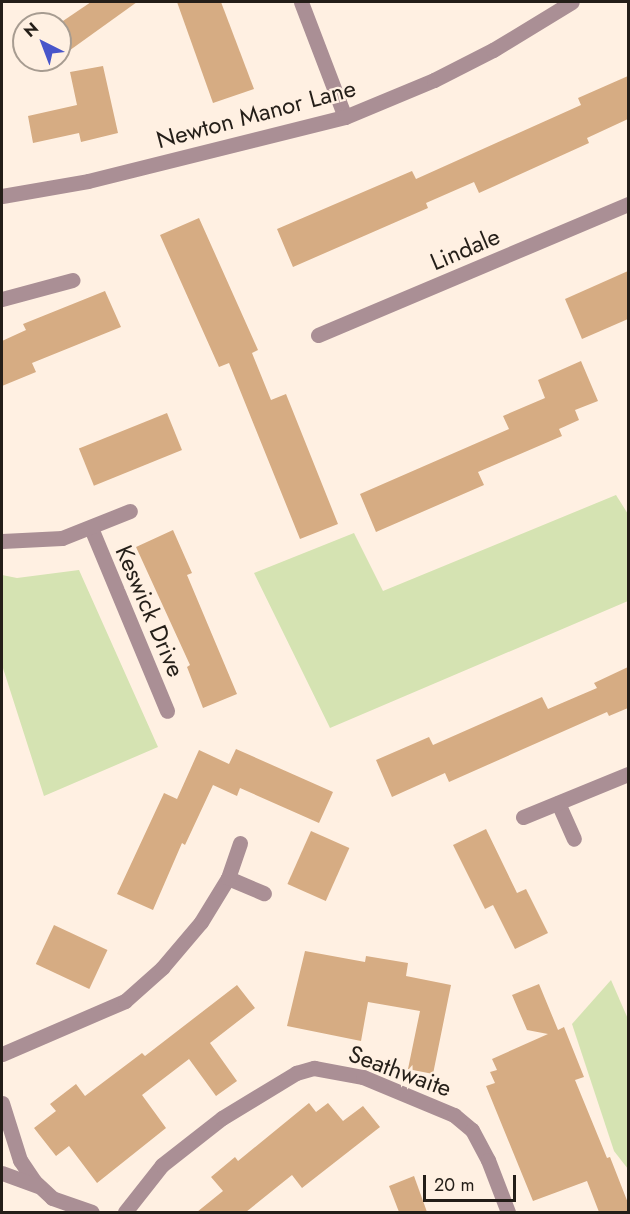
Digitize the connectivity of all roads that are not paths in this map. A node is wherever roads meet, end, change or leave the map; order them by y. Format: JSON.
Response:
{"nodes":[{"id":1,"x":301,"y":2,"type":"edge"},
{"id":2,"x":572,"y":2,"type":"edge"},
{"id":3,"x":345,"y":117,"type":"junction"},
{"id":4,"x":2,"y":196,"type":"edge"},
{"id":5,"x":628,"y":204,"type":"edge"},
{"id":6,"x":73,"y":280,"type":"dead end"},
{"id":7,"x":2,"y":299,"type":"edge"},
{"id":8,"x":318,"y":335,"type":"dead end"},
{"id":9,"x":130,"y":511,"type":"dead end"},
{"id":10,"x":91,"y":528,"type":"junction"},
{"id":11,"x":2,"y":541,"type":"edge"},
{"id":12,"x":168,"y":711,"type":"dead end"},
{"id":13,"x":628,"y":774,"type":"edge"},
{"id":14,"x":558,"y":803,"type":"junction"},
{"id":15,"x":523,"y":817,"type":"dead end"},
{"id":16,"x":574,"y":839,"type":"dead end"},
{"id":17,"x":240,"y":843,"type":"dead end"},
{"id":18,"x":228,"y":879,"type":"junction"},
{"id":19,"x":264,"y":893,"type":"dead end"},
{"id":20,"x":2,"y":1054,"type":"edge"},
{"id":21,"x":2,"y":1104,"type":"edge"},
{"id":22,"x":2,"y":1173,"type":"edge"},
{"id":23,"x":41,"y":1186,"type":"junction"},
{"id":24,"x":92,"y":1212,"type":"edge"},
{"id":25,"x":125,"y":1212,"type":"edge"},
{"id":26,"x":508,"y":1212,"type":"edge"}],
"edges":[{"from":1,"to":3,"type":"street"},
{"from":2,"to":3,"type":"street","name":"Newton Manor Lane"},
{"from":3,"to":4,"type":"street","name":"Newton Manor Lane"},
{"from":5,"to":8,"type":"street","name":"Lindale"},
{"from":6,"to":7,"type":"street"},
{"from":9,"to":10,"type":"street","name":"Keswick Drive"},
{"from":10,"to":11,"type":"street","name":"Keswick Drive"},
{"from":10,"to":12,"type":"street","name":"Keswick Drive"},
{"from":13,"to":14,"type":"street"},
{"from":14,"to":15,"type":"street"},
{"from":14,"to":16,"type":"street"},
{"from":17,"to":18,"type":"street"},
{"from":18,"to":19,"type":"street"},
{"from":18,"to":20,"type":"street"},
{"from":21,"to":23,"type":"street"},
{"from":22,"to":23,"type":"street"},
{"from":23,"to":24,"type":"street"},
{"from":25,"to":26,"type":"street","name":"Seathwaite"}]}
